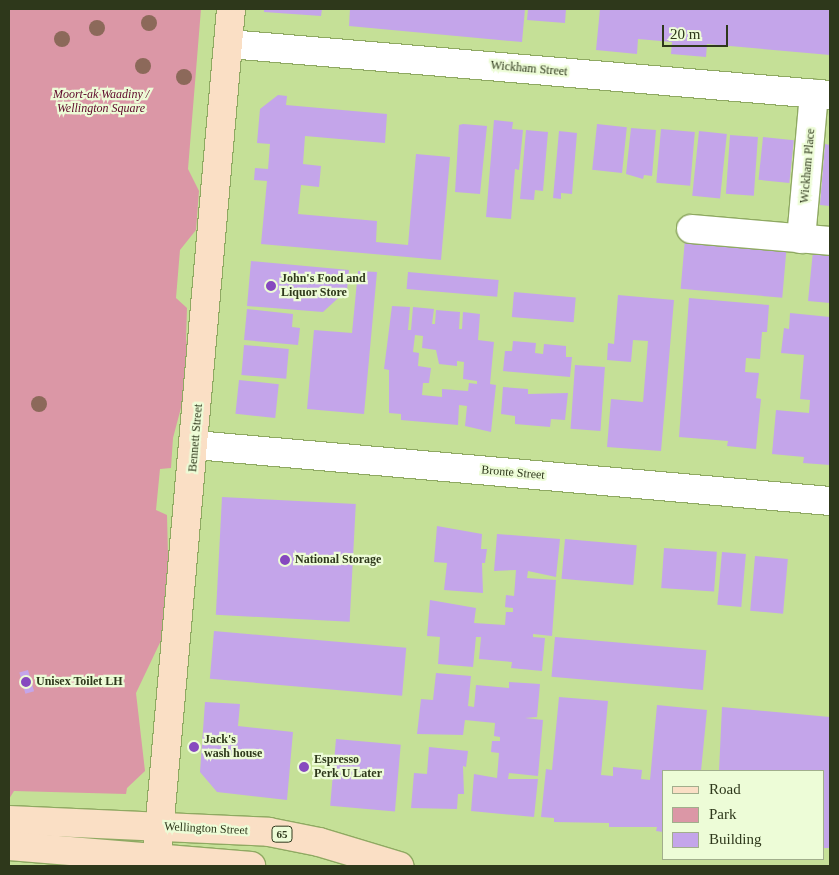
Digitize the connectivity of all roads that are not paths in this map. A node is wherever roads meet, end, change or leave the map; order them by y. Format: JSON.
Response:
{"nodes":[{"id":1,"x":231,"y":9,"type":"edge"},
{"id":2,"x":228,"y":44,"type":"junction"},
{"id":3,"x":822,"y":94,"type":"edge"},
{"id":4,"x":692,"y":229,"type":"dead end"},
{"id":5,"x":801,"y":238,"type":"junction"},
{"id":6,"x":830,"y":241,"type":"edge"},
{"id":7,"x":195,"y":445,"type":"junction"},
{"id":8,"x":830,"y":501,"type":"edge"},
{"id":9,"x":9,"y":820,"type":"edge"},
{"id":10,"x":160,"y":827,"type":"junction"},
{"id":11,"x":9,"y":846,"type":"edge"},
{"id":12,"x":156,"y":863,"type":"edge"},
{"id":13,"x":251,"y":866,"type":"edge"},
{"id":14,"x":399,"y":866,"type":"edge"}],
"edges":[{"from":1,"to":2,"type":"main road","name":"Bennett Street"},
{"from":2,"to":3,"type":"street","name":"Wickham Street"},
{"from":2,"to":7,"type":"main road","name":"Bennett Street"},
{"from":3,"to":5,"type":"street","name":"Wickham Place"},
{"from":4,"to":5,"type":"street"},
{"from":5,"to":6,"type":"street"},
{"from":7,"to":8,"type":"street","name":"Bronte Street"},
{"from":7,"to":10,"type":"main road","name":"Bennett Street"},
{"from":9,"to":10,"type":"main road","name":"Wellington Street","number":"65"},
{"from":10,"to":12,"type":"main road","name":"Bennett Street"},
{"from":10,"to":14,"type":"main road","name":"Wellington Street","number":"65"},
{"from":11,"to":12,"type":"main road"},
{"from":12,"to":13,"type":"main road"}]}
